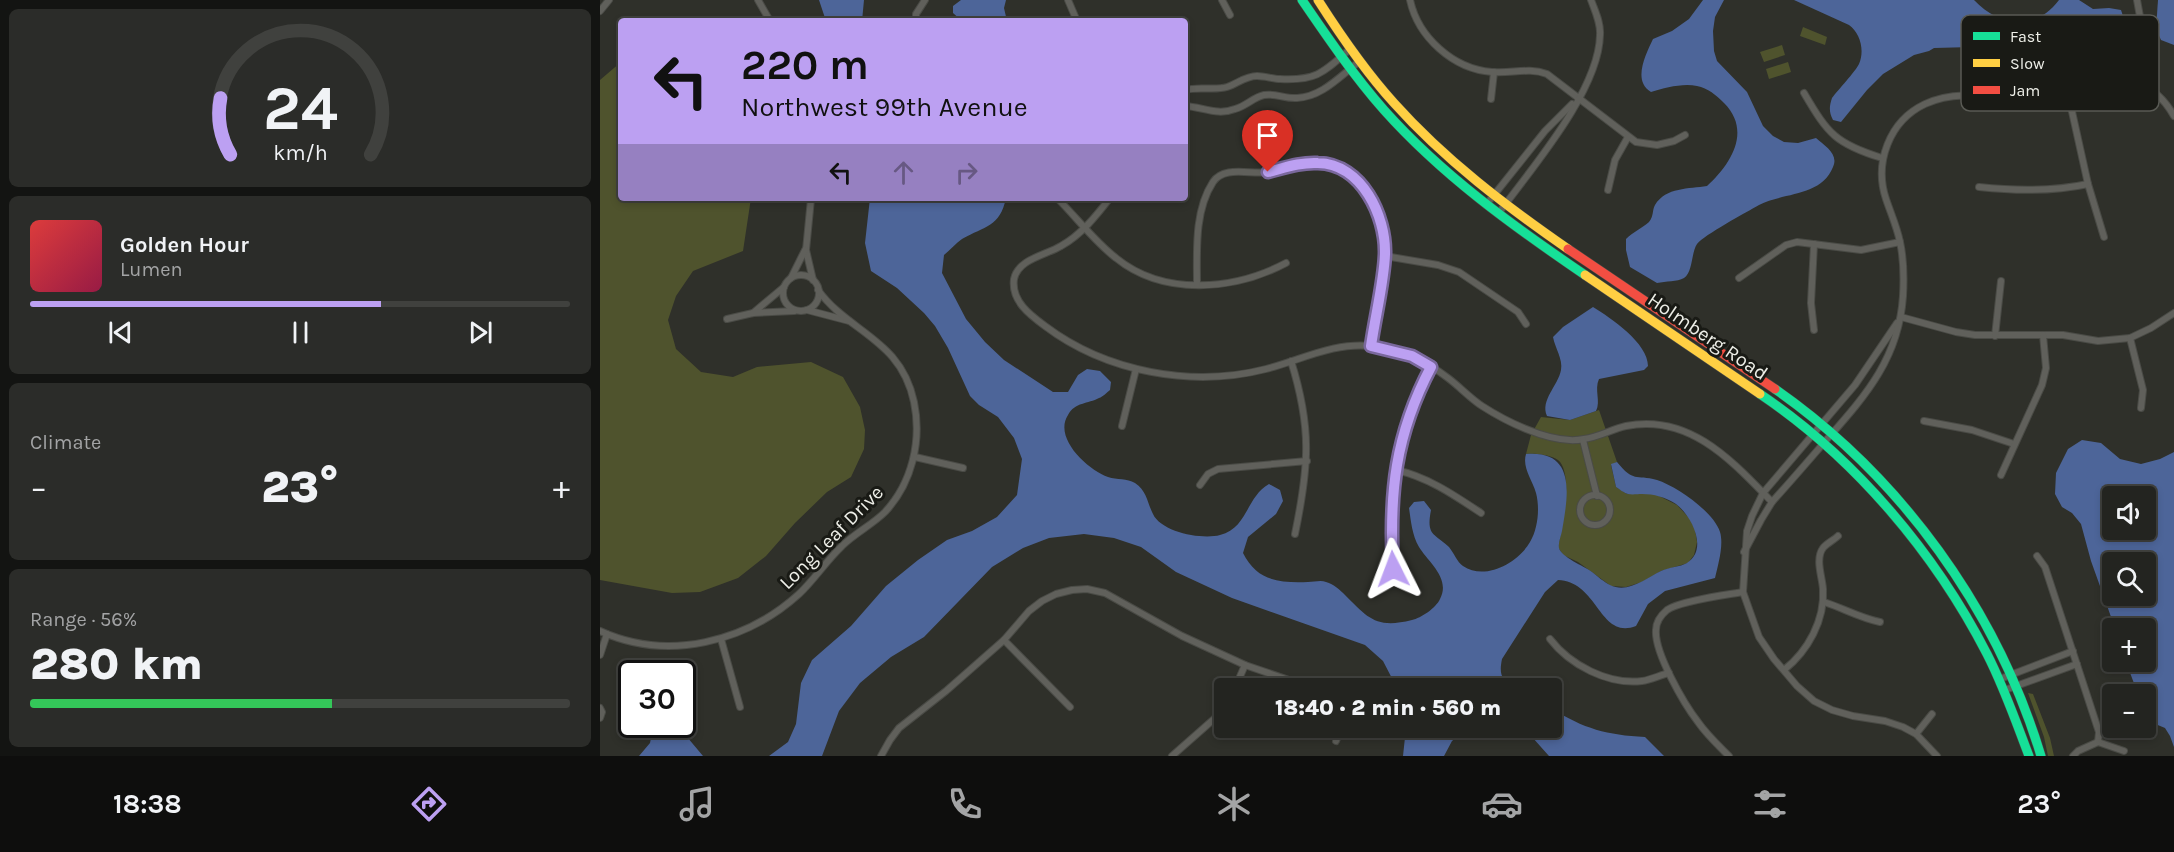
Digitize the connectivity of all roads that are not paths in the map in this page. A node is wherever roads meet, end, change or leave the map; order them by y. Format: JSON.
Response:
{"nodes":[{"id":1,"x":609,"y":0,"type":"edge"},
{"id":2,"x":758,"y":0,"type":"edge"},
{"id":3,"x":925,"y":0,"type":"edge"},
{"id":4,"x":1068,"y":0,"type":"edge"},
{"id":5,"x":1222,"y":0,"type":"edge"},
{"id":6,"x":1302,"y":0,"type":"edge"},
{"id":7,"x":1318,"y":0,"type":"edge"},
{"id":8,"x":1410,"y":0,"type":"edge"},
{"id":9,"x":1591,"y":0,"type":"edge"},
{"id":10,"x":2137,"y":0,"type":"edge"},
{"id":11,"x":600,"y":11,"type":"edge"},
{"id":12,"x":1230,"y":15,"type":"dead end"},
{"id":13,"x":2140,"y":15,"type":"edge"},
{"id":14,"x":768,"y":18,"type":"edge"},
{"id":15,"x":916,"y":18,"type":"edge"},
{"id":16,"x":1076,"y":18,"type":"edge"},
{"id":17,"x":1350,"y":49,"type":"junction"},
{"id":18,"x":1340,"y":57,"type":"junction"},
{"id":19,"x":1360,"y":61,"type":"junction"},
{"id":20,"x":1350,"y":69,"type":"junction"},
{"id":21,"x":1494,"y":72,"type":"junction"},
{"id":22,"x":1188,"y":90,"type":"edge"},
{"id":23,"x":1804,"y":93,"type":"dead end"},
{"id":24,"x":1961,"y":94,"type":"edge"},
{"id":25,"x":1579,"y":97,"type":"junction"},
{"id":26,"x":2159,"y":97,"type":"edge"},
{"id":27,"x":1491,"y":99,"type":"dead end"},
{"id":28,"x":1188,"y":107,"type":"edge"},
{"id":29,"x":2071,"y":111,"type":"edge"},
{"id":30,"x":2174,"y":116,"type":"edge"},
{"id":31,"x":1685,"y":135,"type":"dead end"},
{"id":32,"x":1628,"y":137,"type":"junction"},
{"id":33,"x":1882,"y":158,"type":"junction"},
{"id":34,"x":2088,"y":184,"type":"junction"},
{"id":35,"x":1979,"y":187,"type":"dead end"},
{"id":36,"x":1608,"y":190,"type":"dead end"},
{"id":37,"x":1494,"y":195,"type":"junction"},
{"id":38,"x":811,"y":201,"type":"edge"},
{"id":39,"x":1060,"y":201,"type":"edge"},
{"id":40,"x":1107,"y":201,"type":"edge"},
{"id":41,"x":1486,"y":205,"type":"junction"},
{"id":42,"x":1505,"y":205,"type":"junction"},
{"id":43,"x":1498,"y":214,"type":"junction"},
{"id":44,"x":1085,"y":227,"type":"junction"},
{"id":45,"x":2104,"y":237,"type":"dead end"},
{"id":46,"x":1900,"y":242,"type":"junction"},
{"id":47,"x":1814,"y":244,"type":"junction"},
{"id":48,"x":806,"y":250,"type":"junction"},
{"id":49,"x":1385,"y":256,"type":"junction"},
{"id":50,"x":1286,"y":263,"type":"dead end"},
{"id":51,"x":791,"y":278,"type":"junction"},
{"id":52,"x":1739,"y":278,"type":"dead end"},
{"id":53,"x":813,"y":280,"type":"junction"},
{"id":54,"x":2001,"y":281,"type":"dead end"},
{"id":55,"x":1197,"y":285,"type":"junction"},
{"id":56,"x":785,"y":286,"type":"junction"},
{"id":57,"x":819,"y":290,"type":"junction"},
{"id":58,"x":806,"y":310,"type":"junction"},
{"id":59,"x":797,"y":311,"type":"junction"},
{"id":60,"x":753,"y":313,"type":"junction"},
{"id":61,"x":2174,"y":313,"type":"edge"},
{"id":62,"x":1901,"y":317,"type":"junction"},
{"id":63,"x":727,"y":319,"type":"dead end"},
{"id":64,"x":853,"y":322,"type":"junction"},
{"id":65,"x":1526,"y":324,"type":"dead end"},
{"id":66,"x":1814,"y":330,"type":"dead end"},
{"id":67,"x":2043,"y":335,"type":"junction"},
{"id":68,"x":1995,"y":336,"type":"junction"},
{"id":69,"x":2130,"y":338,"type":"junction"},
{"id":70,"x":1371,"y":346,"type":"junction"},
{"id":71,"x":1291,"y":361,"type":"junction"},
{"id":72,"x":1431,"y":367,"type":"junction"},
{"id":73,"x":1136,"y":369,"type":"junction"},
{"id":74,"x":2141,"y":408,"type":"dead end"},
{"id":75,"x":1924,"y":421,"type":"dead end"},
{"id":76,"x":1822,"y":424,"type":"junction"},
{"id":77,"x":1122,"y":426,"type":"dead end"},
{"id":78,"x":1814,"y":434,"type":"junction"},
{"id":79,"x":1832,"y":434,"type":"junction"},
{"id":80,"x":1583,"y":440,"type":"junction"},
{"id":81,"x":1824,"y":443,"type":"junction"},
{"id":82,"x":2014,"y":444,"type":"junction"},
{"id":83,"x":915,"y":457,"type":"junction"},
{"id":84,"x":1306,"y":460,"type":"junction"},
{"id":85,"x":963,"y":468,"type":"dead end"},
{"id":86,"x":1396,"y":470,"type":"junction"},
{"id":87,"x":2001,"y":475,"type":"dead end"},
{"id":88,"x":1200,"y":485,"type":"dead end"},
{"id":89,"x":1764,"y":493,"type":"junction"},
{"id":90,"x":1597,"y":496,"type":"junction"},
{"id":91,"x":1772,"y":502,"type":"junction"},
{"id":92,"x":1481,"y":513,"type":"dead end"},
{"id":93,"x":1294,"y":534,"type":"dead end"},
{"id":94,"x":1838,"y":536,"type":"dead end"},
{"id":95,"x":1744,"y":552,"type":"junction"},
{"id":96,"x":2037,"y":556,"type":"dead end"},
{"id":97,"x":1393,"y":569,"type":"dead end"},
{"id":98,"x":1743,"y":592,"type":"junction"},
{"id":99,"x":1824,"y":602,"type":"junction"},
{"id":100,"x":1880,"y":621,"type":"dead end"},
{"id":101,"x":603,"y":633,"type":"edge"},
{"id":102,"x":721,"y":639,"type":"junction"},
{"id":103,"x":1551,"y":639,"type":"dead end"},
{"id":104,"x":1004,"y":640,"type":"junction"},
{"id":105,"x":2073,"y":651,"type":"junction"},
{"id":106,"x":600,"y":656,"type":"edge"},
{"id":107,"x":2077,"y":664,"type":"junction"},
{"id":108,"x":1245,"y":665,"type":"junction"},
{"id":109,"x":1784,"y":670,"type":"junction"},
{"id":110,"x":1669,"y":673,"type":"junction"},
{"id":111,"x":2011,"y":674,"type":"junction"},
{"id":112,"x":1239,"y":678,"type":"edge"},
{"id":113,"x":1283,"y":678,"type":"edge"},
{"id":114,"x":2000,"y":680,"type":"junction"},
{"id":115,"x":2016,"y":685,"type":"junction"},
{"id":116,"x":2005,"y":690,"type":"junction"},
{"id":117,"x":740,"y":706,"type":"dead end"},
{"id":118,"x":1070,"y":707,"type":"dead end"},
{"id":119,"x":600,"y":708,"type":"edge"},
{"id":120,"x":1932,"y":714,"type":"dead end"},
{"id":121,"x":600,"y":718,"type":"edge"},
{"id":122,"x":1214,"y":719,"type":"edge"},
{"id":123,"x":1916,"y":734,"type":"junction"},
{"id":124,"x":1337,"y":738,"type":"edge"},
{"id":125,"x":1336,"y":741,"type":"dead end"},
{"id":126,"x":2098,"y":742,"type":"junction"},
{"id":127,"x":2124,"y":751,"type":"dead end"},
{"id":128,"x":881,"y":756,"type":"edge"},
{"id":129,"x":1172,"y":756,"type":"edge"},
{"id":130,"x":1729,"y":756,"type":"edge"},
{"id":131,"x":1937,"y":756,"type":"edge"},
{"id":132,"x":2029,"y":756,"type":"edge"},
{"id":133,"x":2041,"y":756,"type":"edge"},
{"id":134,"x":2073,"y":756,"type":"edge"}],
"edges":[{"from":1,"to":11,"type":"street"},
{"from":2,"to":14,"type":"street"},
{"from":3,"to":15,"type":"street"},
{"from":4,"to":16,"type":"street"},
{"from":5,"to":12,"type":"street"},
{"from":6,"to":18,"type":"street","name":"Holmberg Road"},
{"from":7,"to":17,"type":"street","name":"Holmberg Road"},
{"from":8,"to":21,"type":"street"},
{"from":9,"to":25,"type":"street"},
{"from":10,"to":13,"type":"street"},
{"from":17,"to":18,"type":"street"},
{"from":17,"to":19,"type":"street","name":"Holmberg Road"},
{"from":18,"to":20,"type":"street","name":"Holmberg Road"},
{"from":18,"to":22,"type":"street"},
{"from":19,"to":20,"type":"street"},
{"from":19,"to":37,"type":"street","name":"Holmberg Road"},
{"from":20,"to":28,"type":"street"},
{"from":20,"to":41,"type":"street","name":"Holmberg Road"},
{"from":21,"to":25,"type":"street"},
{"from":21,"to":27,"type":"street"},
{"from":23,"to":33,"type":"street"},
{"from":24,"to":33,"type":"street"},
{"from":25,"to":32,"type":"street"},
{"from":25,"to":37,"type":"street"},
{"from":25,"to":42,"type":"street"},
{"from":26,"to":30,"type":"street"},
{"from":29,"to":34,"type":"street"},
{"from":31,"to":32,"type":"street"},
{"from":32,"to":36,"type":"street"},
{"from":33,"to":46,"type":"street"},
{"from":34,"to":35,"type":"street"},
{"from":34,"to":45,"type":"street"},
{"from":37,"to":41,"type":"street"},
{"from":37,"to":42,"type":"street","name":"Holmberg Road"},
{"from":38,"to":48,"type":"street"},
{"from":39,"to":44,"type":"street"},
{"from":40,"to":44,"type":"street"},
{"from":41,"to":43,"type":"street","name":"Holmberg Road"},
{"from":42,"to":43,"type":"street"},
{"from":42,"to":76,"type":"street","name":"Holmberg Road"},
{"from":43,"to":78,"type":"street","name":"Holmberg Road"},
{"from":44,"to":55,"type":"street"},
{"from":44,"to":73,"type":"street"},
{"from":46,"to":47,"type":"street"},
{"from":46,"to":62,"type":"street"},
{"from":47,"to":52,"type":"street"},
{"from":47,"to":66,"type":"street"},
{"from":48,"to":51,"type":"street"},
{"from":48,"to":53,"type":"street"},
{"from":49,"to":55,"type":"street"},
{"from":49,"to":65,"type":"street"},
{"from":49,"to":70,"type":"street"},
{"from":50,"to":55,"type":"street"},
{"from":51,"to":53,"type":"street"},
{"from":51,"to":56,"type":"street"},
{"from":53,"to":57,"type":"street"},
{"from":54,"to":68,"type":"street"},
{"from":56,"to":59,"type":"street"},
{"from":56,"to":60,"type":"street"},
{"from":57,"to":58,"type":"street"},
{"from":57,"to":64,"type":"street","name":"Long Leaf Drive"},
{"from":58,"to":59,"type":"street"},
{"from":58,"to":64,"type":"street","name":"Long Leaf Drive"},
{"from":59,"to":60,"type":"street"},
{"from":60,"to":63,"type":"street"},
{"from":61,"to":69,"type":"street"},
{"from":62,"to":68,"type":"street"},
{"from":62,"to":76,"type":"street"},
{"from":62,"to":79,"type":"street"},
{"from":64,"to":83,"type":"street","name":"Long Leaf Drive"},
{"from":67,"to":68,"type":"street"},
{"from":67,"to":69,"type":"street"},
{"from":67,"to":82,"type":"street"},
{"from":69,"to":74,"type":"street"},
{"from":70,"to":71,"type":"street"},
{"from":70,"to":72,"type":"street"},
{"from":71,"to":73,"type":"street"},
{"from":71,"to":84,"type":"street"},
{"from":72,"to":80,"type":"street"},
{"from":72,"to":86,"type":"street"},
{"from":73,"to":77,"type":"street"},
{"from":75,"to":82,"type":"street"},
{"from":76,"to":78,"type":"street"},
{"from":76,"to":79,"type":"street","name":"Holmberg Road"},
{"from":78,"to":81,"type":"street","name":"Holmberg Road"},
{"from":78,"to":89,"type":"street"},
{"from":79,"to":81,"type":"street"},
{"from":79,"to":111,"type":"street","name":"Holmberg Road"},
{"from":80,"to":89,"type":"street"},
{"from":80,"to":90,"type":"street"},
{"from":81,"to":91,"type":"street"},
{"from":81,"to":114,"type":"street","name":"Holmberg Road"},
{"from":82,"to":87,"type":"street"},
{"from":83,"to":85,"type":"street"},
{"from":83,"to":102,"type":"street","name":"Long Leaf Drive"},
{"from":84,"to":88,"type":"street"},
{"from":84,"to":93,"type":"street"},
{"from":86,"to":92,"type":"street"},
{"from":86,"to":97,"type":"street"},
{"from":89,"to":91,"type":"street"},
{"from":89,"to":95,"type":"street"},
{"from":90,"to":90,"type":"street"},
{"from":91,"to":95,"type":"street"},
{"from":94,"to":99,"type":"street"},
{"from":95,"to":98,"type":"street"},
{"from":96,"to":105,"type":"street"},
{"from":98,"to":109,"type":"street"},
{"from":98,"to":110,"type":"street"},
{"from":99,"to":100,"type":"street"},
{"from":99,"to":109,"type":"street"},
{"from":101,"to":102,"type":"street","name":"Long Leaf Drive"},
{"from":101,"to":106,"type":"street"},
{"from":102,"to":117,"type":"street"},
{"from":103,"to":110,"type":"street"},
{"from":104,"to":108,"type":"street"},
{"from":104,"to":118,"type":"street"},
{"from":104,"to":128,"type":"street"},
{"from":105,"to":107,"type":"street"},
{"from":105,"to":111,"type":"street"},
{"from":107,"to":115,"type":"street"},
{"from":107,"to":126,"type":"street"},
{"from":108,"to":112,"type":"street"},
{"from":108,"to":113,"type":"street"},
{"from":109,"to":123,"type":"street"},
{"from":110,"to":130,"type":"street"},
{"from":111,"to":114,"type":"street"},
{"from":111,"to":115,"type":"street","name":"Holmberg Road"},
{"from":114,"to":116,"type":"street","name":"Holmberg Road"},
{"from":115,"to":116,"type":"street"},
{"from":115,"to":133,"type":"street","name":"Holmberg Road"},
{"from":116,"to":132,"type":"street","name":"Holmberg Road"},
{"from":119,"to":121,"type":"street"},
{"from":120,"to":123,"type":"street"},
{"from":122,"to":129,"type":"street"},
{"from":123,"to":131,"type":"street"},
{"from":124,"to":125,"type":"street"},
{"from":126,"to":127,"type":"street"},
{"from":126,"to":134,"type":"street"}]}
